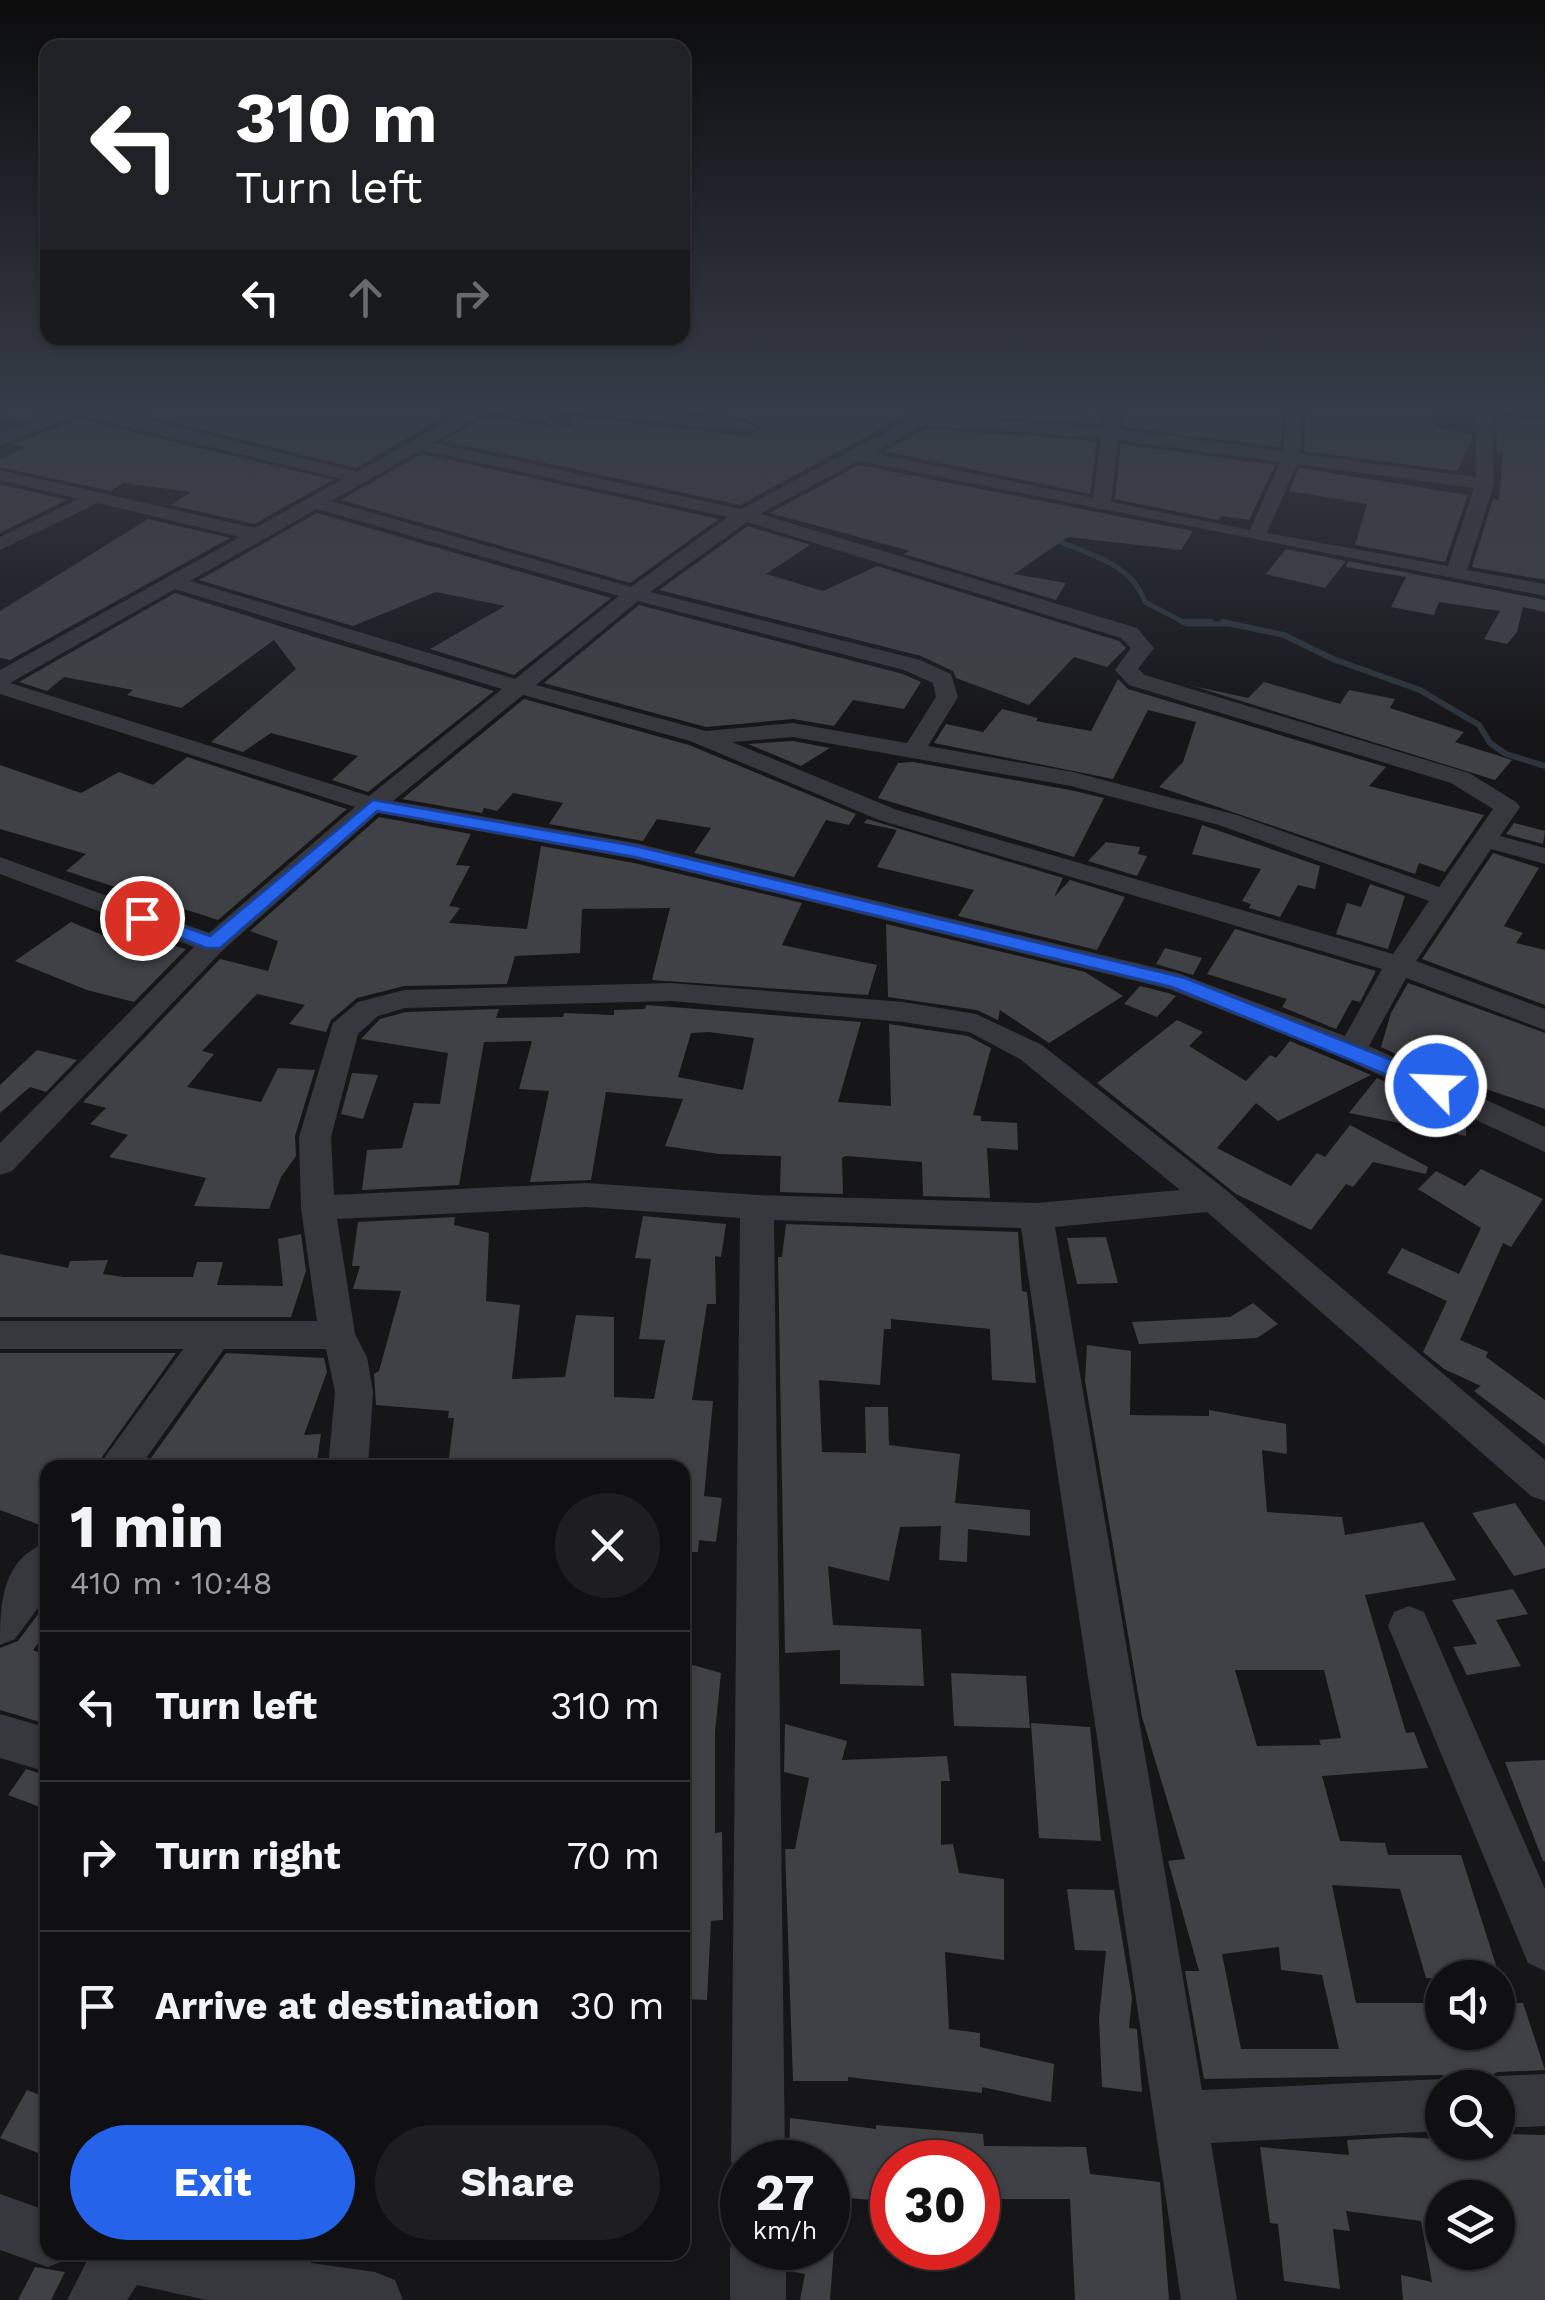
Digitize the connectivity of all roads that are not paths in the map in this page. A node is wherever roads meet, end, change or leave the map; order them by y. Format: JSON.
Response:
{"nodes":[{"id":1,"x":65,"y":512,"type":"edge"},
{"id":2,"x":158,"y":512,"type":"edge"},
{"id":3,"x":299,"y":512,"type":"edge"},
{"id":4,"x":349,"y":512,"type":"edge"},
{"id":5,"x":732,"y":512,"type":"edge"},
{"id":6,"x":749,"y":512,"type":"edge"},
{"id":7,"x":1132,"y":512,"type":"edge"},
{"id":8,"x":1267,"y":512,"type":"edge"},
{"id":9,"x":1477,"y":512,"type":"edge"},
{"id":10,"x":744,"y":515,"type":"junction"},
{"id":11,"x":258,"y":535,"type":"junction"},
{"id":12,"x":1256,"y":538,"type":"junction"},
{"id":13,"x":0,"y":544,"type":"edge"},
{"id":14,"x":1456,"y":574,"type":"junction"},
{"id":15,"x":174,"y":582,"type":"junction"},
{"id":16,"x":1545,"y":590,"type":"edge"},
{"id":17,"x":634,"y":594,"type":"junction"},
{"id":18,"x":0,"y":680,"type":"edge"},
{"id":19,"x":0,"y":687,"type":"edge"},
{"id":20,"x":522,"y":688,"type":"junction"},
{"id":21,"x":698,"y":736,"type":"junction"},
{"id":22,"x":914,"y":750,"type":"junction"},
{"id":23,"x":373,"y":805,"type":"junction"},
{"id":24,"x":1484,"y":838,"type":"junction"},
{"id":25,"x":1545,"y":856,"type":"edge"},
{"id":26,"x":0,"y":865,"type":"edge"},
{"id":27,"x":1442,"y":897,"type":"junction"},
{"id":28,"x":213,"y":944,"type":"junction"},
{"id":29,"x":1399,"y":966,"type":"junction"},
{"id":30,"x":1545,"y":1020,"type":"edge"},
{"id":31,"x":1352,"y":1050,"type":"junction"},
{"id":32,"x":1545,"y":1141,"type":"edge"},
{"id":33,"x":0,"y":1164,"type":"edge"},
{"id":34,"x":1214,"y":1199,"type":"junction"},
{"id":35,"x":757,"y":1207,"type":"junction"},
{"id":36,"x":318,"y":1208,"type":"junction"},
{"id":37,"x":1036,"y":1216,"type":"junction"},
{"id":38,"x":337,"y":1334,"type":"junction"},
{"id":39,"x":0,"y":1336,"type":"edge"},
{"id":40,"x":214,"y":1336,"type":"junction"},
{"id":41,"x":122,"y":1460,"type":"edge"},
{"id":42,"x":349,"y":1460,"type":"edge"},
{"id":43,"x":1545,"y":1484,"type":"edge"},
{"id":44,"x":40,"y":1571,"type":"edge"},
{"id":45,"x":0,"y":1625,"type":"edge"},
{"id":46,"x":1408,"y":1626,"type":"dead end"},
{"id":47,"x":0,"y":1736,"type":"edge"},
{"id":48,"x":40,"y":1748,"type":"edge"},
{"id":49,"x":1545,"y":1946,"type":"edge"},
{"id":50,"x":1545,"y":2100,"type":"edge"},
{"id":51,"x":1515,"y":2101,"type":"edge"},
{"id":52,"x":1425,"y":2106,"type":"edge"},
{"id":53,"x":1180,"y":2118,"type":"junction"},
{"id":54,"x":758,"y":2140,"type":"edge"},
{"id":55,"x":0,"y":2222,"type":"edge"},
{"id":56,"x":40,"y":2236,"type":"edge"},
{"id":57,"x":110,"y":2269,"type":"edge"},
{"id":58,"x":758,"y":2270,"type":"edge"},
{"id":59,"x":284,"y":2280,"type":"edge"},
{"id":60,"x":376,"y":2300,"type":"edge"},
{"id":61,"x":758,"y":2300,"type":"edge"},
{"id":62,"x":1208,"y":2300,"type":"edge"}],
"edges":[{"from":1,"to":13,"type":"street"},
{"from":2,"to":11,"type":"street"},
{"from":3,"to":11,"type":"street"},
{"from":4,"to":17,"type":"street"},
{"from":5,"to":10,"type":"street"},
{"from":6,"to":10,"type":"street"},
{"from":7,"to":12,"type":"street"},
{"from":8,"to":12,"type":"street"},
{"from":9,"to":14,"type":"street"},
{"from":10,"to":17,"type":"street"},
{"from":10,"to":24,"type":"street"},
{"from":11,"to":15,"type":"street"},
{"from":12,"to":14,"type":"street"},
{"from":14,"to":16,"type":"street"},
{"from":15,"to":18,"type":"street"},
{"from":15,"to":20,"type":"street"},
{"from":17,"to":20,"type":"street"},
{"from":17,"to":22,"type":"street"},
{"from":19,"to":23,"type":"street"},
{"from":20,"to":21,"type":"street"},
{"from":20,"to":23,"type":"street"},
{"from":21,"to":22,"type":"street"},
{"from":21,"to":29,"type":"street"},
{"from":22,"to":27,"type":"street"},
{"from":23,"to":28,"type":"street"},
{"from":23,"to":31,"type":"street"},
{"from":24,"to":25,"type":"street"},
{"from":24,"to":27,"type":"street"},
{"from":26,"to":28,"type":"street"},
{"from":27,"to":29,"type":"street"},
{"from":28,"to":33,"type":"street"},
{"from":29,"to":30,"type":"street"},
{"from":29,"to":31,"type":"street"},
{"from":31,"to":32,"type":"street"},
{"from":34,"to":36,"type":"street"},
{"from":34,"to":37,"type":"street"},
{"from":34,"to":43,"type":"street"},
{"from":35,"to":36,"type":"street"},
{"from":35,"to":37,"type":"street"},
{"from":35,"to":54,"type":"street"},
{"from":36,"to":38,"type":"street"},
{"from":37,"to":53,"type":"street"},
{"from":38,"to":40,"type":"street"},
{"from":38,"to":42,"type":"street"},
{"from":39,"to":40,"type":"street"},
{"from":40,"to":41,"type":"street"},
{"from":44,"to":45,"type":"street"},
{"from":46,"to":49,"type":"street"},
{"from":47,"to":48,"type":"street"},
{"from":50,"to":51,"type":"street"},
{"from":52,"to":53,"type":"street"},
{"from":53,"to":62,"type":"street"},
{"from":55,"to":56,"type":"street"},
{"from":57,"to":59,"type":"street"},
{"from":58,"to":61,"type":"street"},
{"from":59,"to":60,"type":"street"}]}
